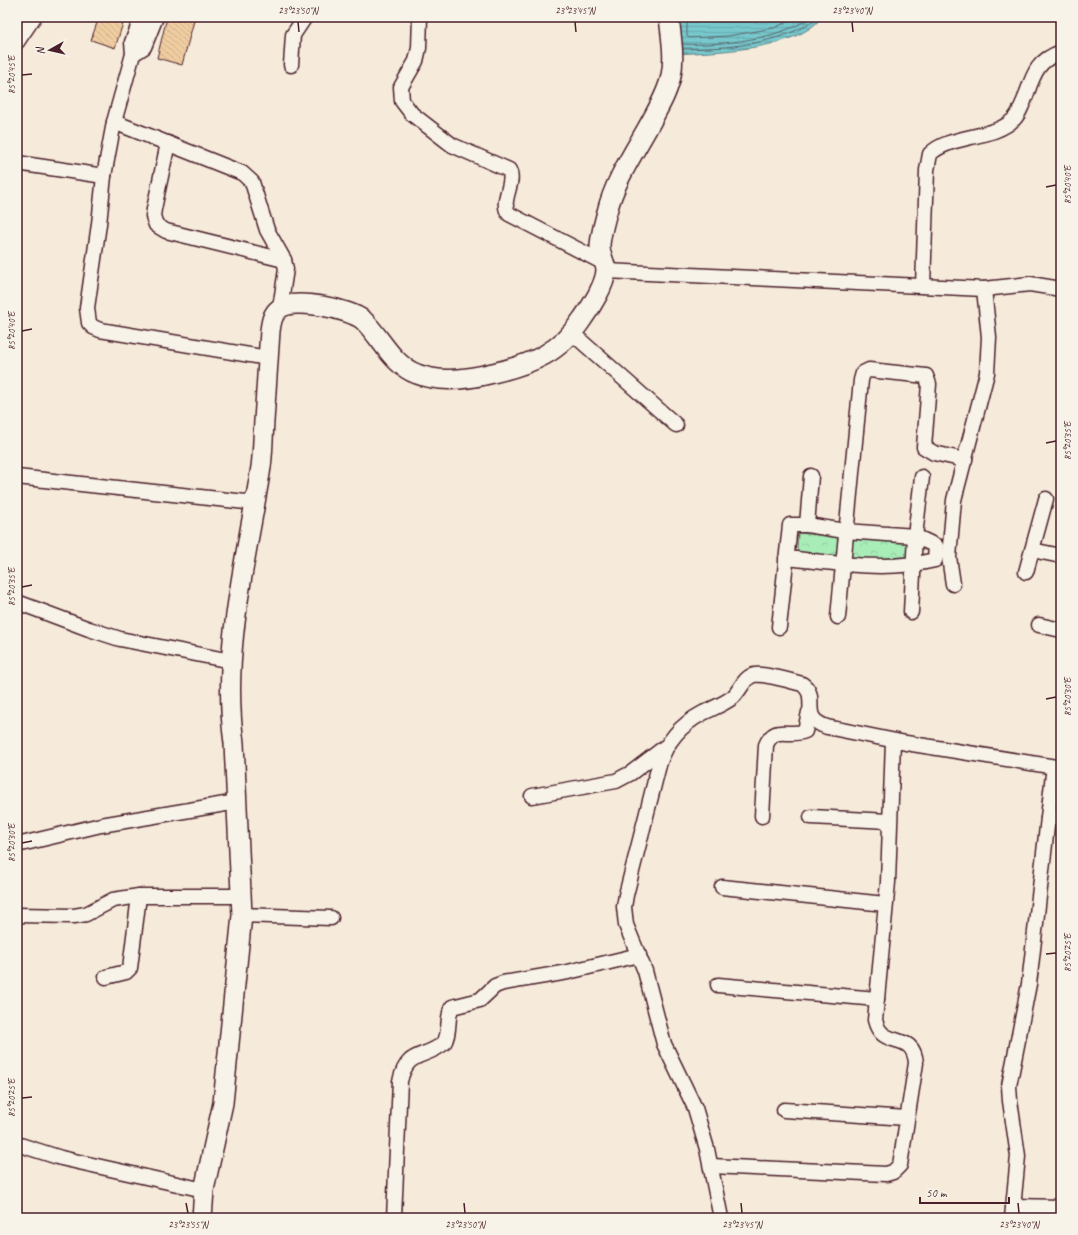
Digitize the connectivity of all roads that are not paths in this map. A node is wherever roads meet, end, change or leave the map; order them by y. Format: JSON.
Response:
{"nodes":[{"id":1,"x":34,"y":17,"type":"edge"},
{"id":2,"x":142,"y":17,"type":"edge"},
{"id":3,"x":156,"y":17,"type":"edge"},
{"id":4,"x":305,"y":17,"type":"edge"},
{"id":5,"x":420,"y":17,"type":"edge"},
{"id":6,"x":669,"y":17,"type":"edge"},
{"id":7,"x":17,"y":42,"type":"edge"},
{"id":8,"x":1061,"y":52,"type":"edge"},
{"id":9,"x":133,"y":54,"type":"junction"},
{"id":10,"x":291,"y":65,"type":"dead end"},
{"id":11,"x":114,"y":122,"type":"junction"},
{"id":12,"x":168,"y":143,"type":"junction"},
{"id":13,"x":17,"y":163,"type":"edge"},
{"id":14,"x":104,"y":176,"type":"junction"},
{"id":15,"x":284,"y":260,"type":"junction"},
{"id":16,"x":605,"y":267,"type":"junction"},
{"id":17,"x":923,"y":286,"type":"junction"},
{"id":18,"x":984,"y":289,"type":"junction"},
{"id":19,"x":1061,"y":289,"type":"edge"},
{"id":20,"x":280,"y":308,"type":"junction"},
{"id":21,"x":572,"y":333,"type":"junction"},
{"id":22,"x":268,"y":358,"type":"junction"},
{"id":23,"x":676,"y":425,"type":"dead end"},
{"id":24,"x":965,"y":460,"type":"junction"},
{"id":25,"x":811,"y":476,"type":"dead end"},
{"id":26,"x":17,"y":477,"type":"edge"},
{"id":27,"x":922,"y":477,"type":"dead end"},
{"id":28,"x":1046,"y":499,"type":"dead end"},
{"id":29,"x":255,"y":503,"type":"junction"},
{"id":30,"x":807,"y":525,"type":"junction"},
{"id":31,"x":845,"y":531,"type":"junction"},
{"id":32,"x":915,"y":536,"type":"junction"},
{"id":33,"x":1032,"y":550,"type":"junction"},
{"id":34,"x":942,"y":556,"type":"junction"},
{"id":35,"x":1061,"y":556,"type":"edge"},
{"id":36,"x":786,"y":558,"type":"junction"},
{"id":37,"x":843,"y":563,"type":"junction"},
{"id":38,"x":914,"y":565,"type":"junction"},
{"id":39,"x":1026,"y":572,"type":"dead end"},
{"id":40,"x":953,"y":584,"type":"dead end"},
{"id":41,"x":17,"y":602,"type":"edge"},
{"id":42,"x":911,"y":612,"type":"dead end"},
{"id":43,"x":838,"y":617,"type":"dead end"},
{"id":44,"x":1039,"y":625,"type":"dead end"},
{"id":45,"x":778,"y":628,"type":"dead end"},
{"id":46,"x":1061,"y":630,"type":"edge"},
{"id":47,"x":231,"y":661,"type":"junction"},
{"id":48,"x":810,"y":712,"type":"junction"},
{"id":49,"x":893,"y":741,"type":"junction"},
{"id":50,"x":665,"y":747,"type":"junction"},
{"id":51,"x":1058,"y":766,"type":"edge"},
{"id":52,"x":532,"y":796,"type":"dead end"},
{"id":53,"x":237,"y":802,"type":"junction"},
{"id":54,"x":762,"y":816,"type":"dead end"},
{"id":55,"x":811,"y":817,"type":"dead end"},
{"id":56,"x":1055,"y":817,"type":"edge"},
{"id":57,"x":889,"y":821,"type":"junction"},
{"id":58,"x":17,"y":845,"type":"edge"},
{"id":59,"x":722,"y":888,"type":"dead end"},
{"id":60,"x":139,"y":896,"type":"junction"},
{"id":61,"x":241,"y":896,"type":"junction"},
{"id":62,"x":885,"y":904,"type":"junction"},
{"id":63,"x":17,"y":915,"type":"edge"},
{"id":64,"x":242,"y":915,"type":"junction"},
{"id":65,"x":331,"y":918,"type":"dead end"},
{"id":66,"x":639,"y":955,"type":"junction"},
{"id":67,"x":106,"y":977,"type":"dead end"},
{"id":68,"x":718,"y":984,"type":"dead end"},
{"id":69,"x":877,"y":999,"type":"junction"},
{"id":70,"x":784,"y":1110,"type":"dead end"},
{"id":71,"x":907,"y":1118,"type":"junction"},
{"id":72,"x":17,"y":1144,"type":"edge"},
{"id":73,"x":711,"y":1166,"type":"junction"},
{"id":74,"x":204,"y":1190,"type":"junction"},
{"id":75,"x":1061,"y":1207,"type":"edge"},
{"id":76,"x":1012,"y":1212,"type":"edge"},
{"id":77,"x":202,"y":1218,"type":"edge"},
{"id":78,"x":394,"y":1218,"type":"edge"},
{"id":79,"x":721,"y":1218,"type":"edge"}],
"edges":[{"from":1,"to":7,"type":"street"},
{"from":2,"to":9,"type":"street"},
{"from":3,"to":9,"type":"street"},
{"from":4,"to":10,"type":"street"},
{"from":5,"to":16,"type":"street"},
{"from":6,"to":16,"type":"street"},
{"from":8,"to":17,"type":"street"},
{"from":9,"to":11,"type":"street"},
{"from":11,"to":12,"type":"street"},
{"from":11,"to":14,"type":"street"},
{"from":12,"to":15,"type":"street"},
{"from":12,"to":15,"type":"street"},
{"from":13,"to":14,"type":"street"},
{"from":14,"to":22,"type":"street"},
{"from":15,"to":20,"type":"street"},
{"from":16,"to":17,"type":"street"},
{"from":16,"to":21,"type":"street"},
{"from":17,"to":18,"type":"street"},
{"from":18,"to":19,"type":"street"},
{"from":18,"to":24,"type":"street"},
{"from":20,"to":21,"type":"street"},
{"from":20,"to":22,"type":"street"},
{"from":21,"to":23,"type":"street"},
{"from":22,"to":29,"type":"street"},
{"from":24,"to":31,"type":"street"},
{"from":24,"to":34,"type":"street"},
{"from":25,"to":30,"type":"street"},
{"from":26,"to":29,"type":"street"},
{"from":27,"to":32,"type":"street"},
{"from":28,"to":33,"type":"street"},
{"from":29,"to":47,"type":"street"},
{"from":30,"to":31,"type":"street"},
{"from":30,"to":36,"type":"street"},
{"from":31,"to":32,"type":"street"},
{"from":31,"to":37,"type":"street"},
{"from":32,"to":34,"type":"street"},
{"from":32,"to":38,"type":"street"},
{"from":33,"to":35,"type":"street"},
{"from":33,"to":39,"type":"street"},
{"from":34,"to":38,"type":"street"},
{"from":34,"to":40,"type":"street"},
{"from":36,"to":37,"type":"street"},
{"from":36,"to":45,"type":"street"},
{"from":37,"to":38,"type":"street"},
{"from":37,"to":43,"type":"street"},
{"from":38,"to":42,"type":"street"},
{"from":41,"to":47,"type":"street"},
{"from":44,"to":46,"type":"street"},
{"from":47,"to":53,"type":"street"},
{"from":48,"to":49,"type":"street"},
{"from":48,"to":50,"type":"street"},
{"from":48,"to":54,"type":"street"},
{"from":49,"to":51,"type":"street"},
{"from":49,"to":57,"type":"street"},
{"from":50,"to":52,"type":"street"},
{"from":50,"to":66,"type":"street"},
{"from":51,"to":56,"type":"street"},
{"from":53,"to":58,"type":"street"},
{"from":53,"to":61,"type":"street"},
{"from":55,"to":57,"type":"street"},
{"from":56,"to":76,"type":"street"},
{"from":57,"to":62,"type":"street"},
{"from":59,"to":62,"type":"street"},
{"from":60,"to":61,"type":"street"},
{"from":60,"to":63,"type":"street"},
{"from":60,"to":67,"type":"street"},
{"from":61,"to":64,"type":"street"},
{"from":62,"to":69,"type":"street"},
{"from":64,"to":65,"type":"street"},
{"from":64,"to":74,"type":"street"},
{"from":66,"to":73,"type":"street"},
{"from":66,"to":78,"type":"street"},
{"from":68,"to":69,"type":"street"},
{"from":69,"to":71,"type":"street"},
{"from":70,"to":71,"type":"street"},
{"from":71,"to":73,"type":"street"},
{"from":72,"to":74,"type":"street"},
{"from":73,"to":79,"type":"street"},
{"from":74,"to":77,"type":"street"},
{"from":75,"to":76,"type":"street"}]}
